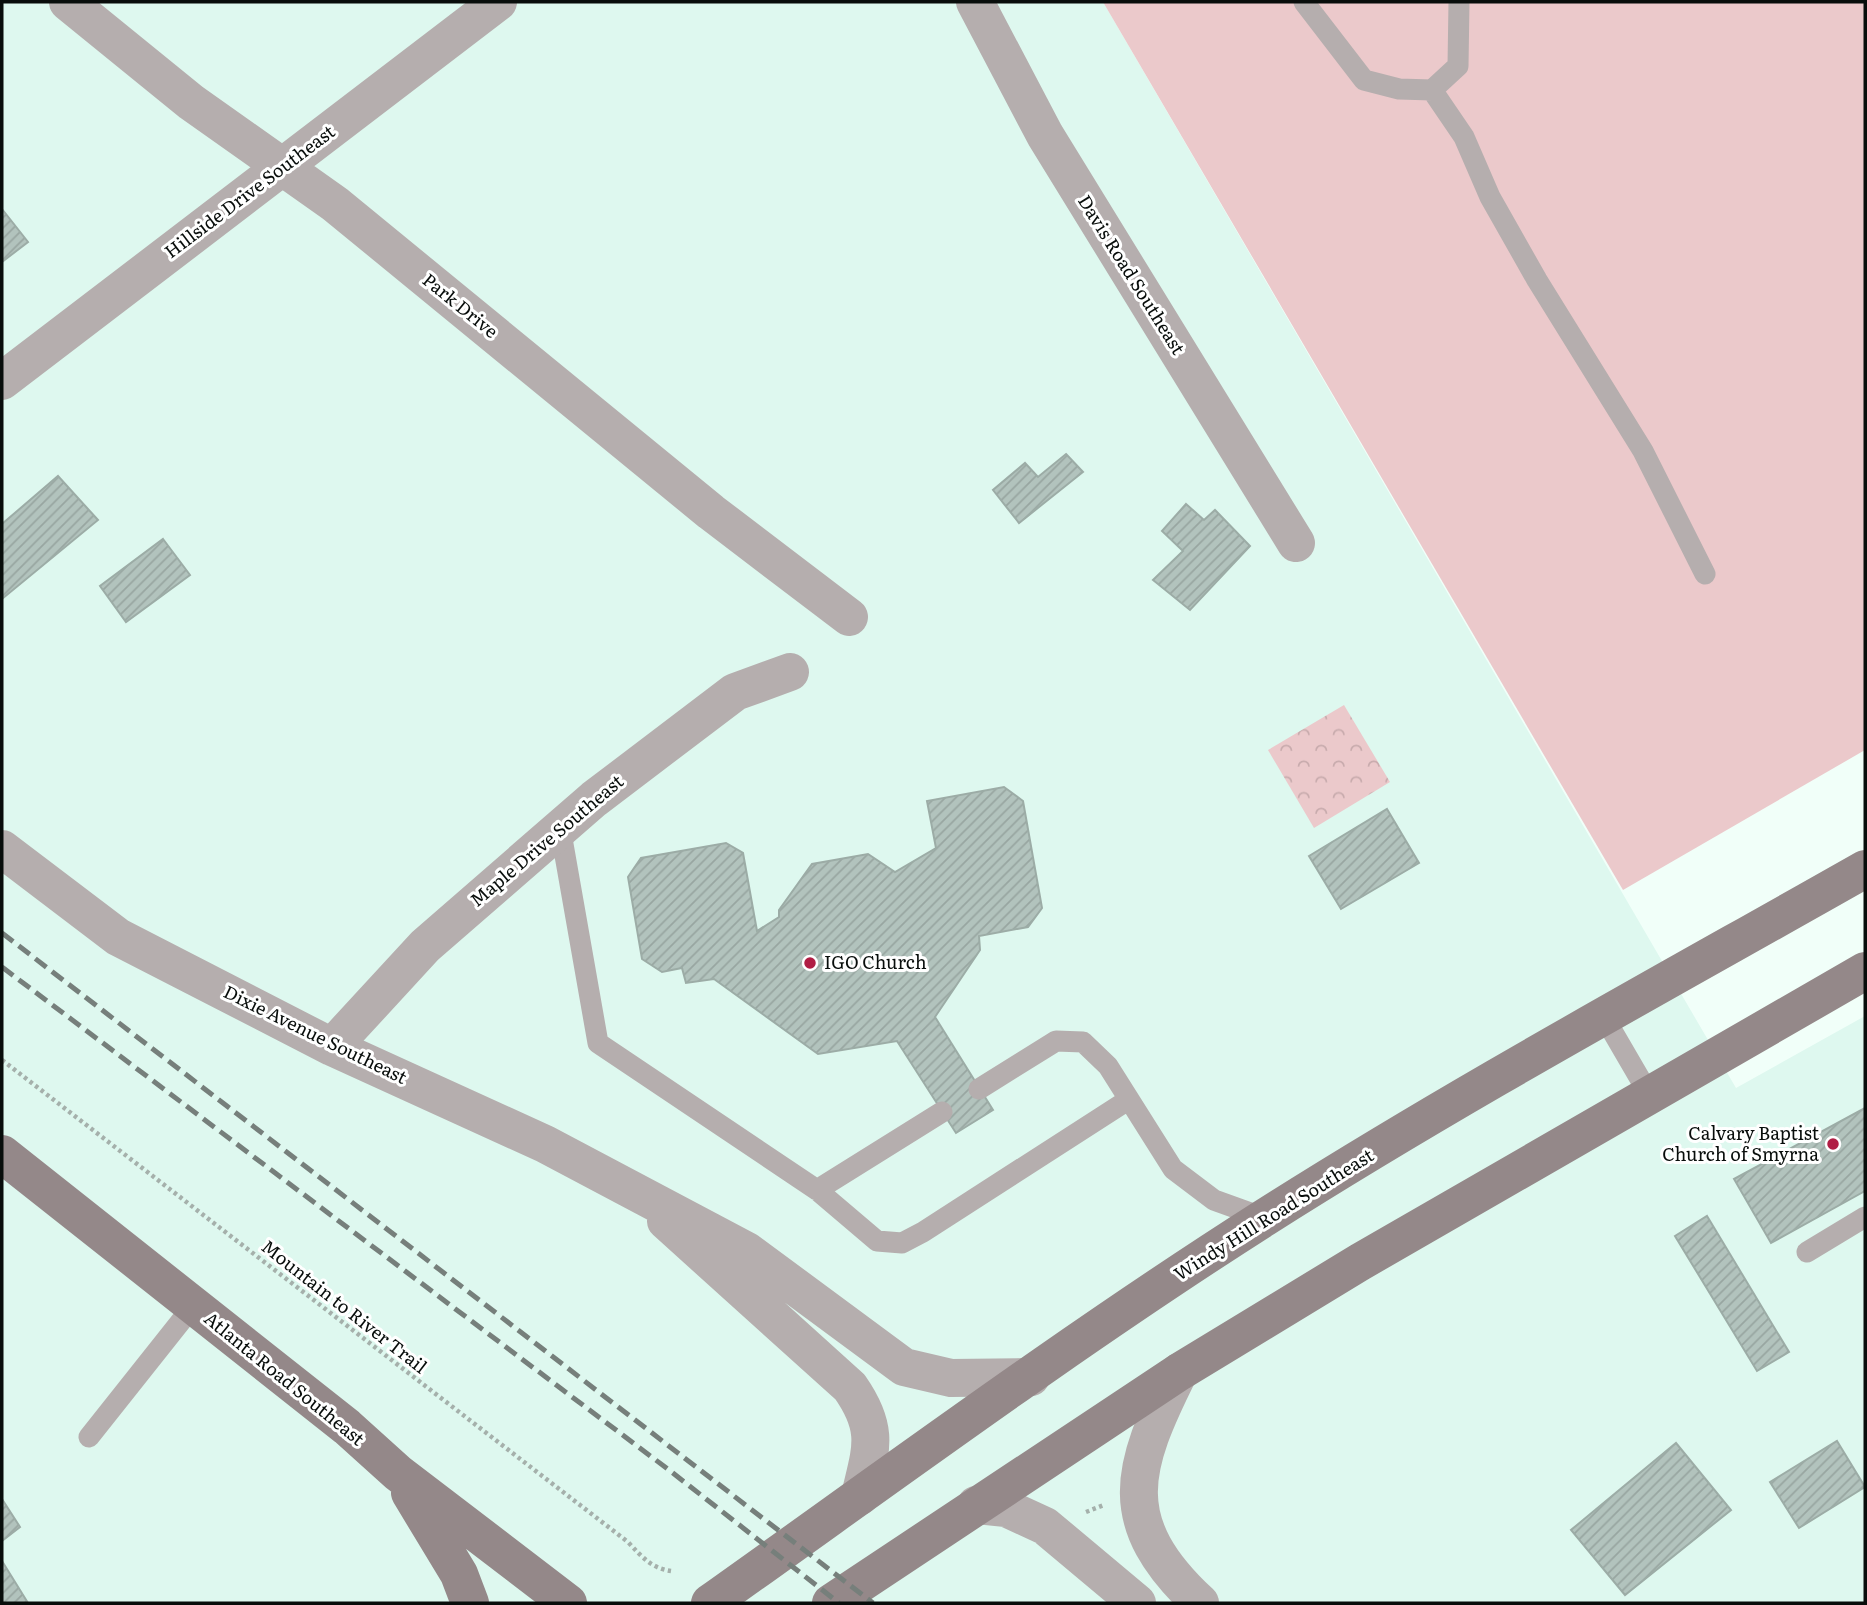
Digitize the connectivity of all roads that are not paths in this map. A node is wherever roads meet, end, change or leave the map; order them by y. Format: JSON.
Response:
{"nodes":[{"id":1,"x":68,"y":2,"type":"edge"},
{"id":2,"x":498,"y":2,"type":"edge"},
{"id":3,"x":975,"y":2,"type":"edge"},
{"id":4,"x":1304,"y":2,"type":"edge"},
{"id":5,"x":1459,"y":2,"type":"edge"},
{"id":6,"x":1432,"y":90,"type":"junction"},
{"id":7,"x":284,"y":167,"type":"junction"},
{"id":8,"x":2,"y":381,"type":"edge"},
{"id":9,"x":1296,"y":543,"type":"dead end"},
{"id":10,"x":1705,"y":573,"type":"dead end"},
{"id":11,"x":849,"y":617,"type":"dead end"},
{"id":12,"x":790,"y":671,"type":"dead end"},
{"id":13,"x":560,"y":827,"type":"junction"},
{"id":14,"x":2,"y":849,"type":"edge"},
{"id":15,"x":1865,"y":869,"type":"edge"},
{"id":16,"x":1865,"y":971,"type":"edge"},
{"id":17,"x":1604,"y":1017,"type":"junction"},
{"id":18,"x":332,"y":1047,"type":"junction"},
{"id":19,"x":979,"y":1089,"type":"dead end"},
{"id":20,"x":1650,"y":1096,"type":"junction"},
{"id":21,"x":1129,"y":1100,"type":"junction"},
{"id":22,"x":942,"y":1112,"type":"dead end"},
{"id":23,"x":2,"y":1154,"type":"edge"},
{"id":24,"x":817,"y":1190,"type":"junction"},
{"id":25,"x":643,"y":1197,"type":"junction"},
{"id":26,"x":1865,"y":1217,"type":"edge"},
{"id":27,"x":1264,"y":1218,"type":"junction"},
{"id":28,"x":1807,"y":1252,"type":"dead end"},
{"id":29,"x":193,"y":1306,"type":"junction"},
{"id":30,"x":1179,"y":1372,"type":"junction"},
{"id":31,"x":1031,"y":1377,"type":"junction"},
{"id":32,"x":89,"y":1437,"type":"dead end"},
{"id":33,"x":398,"y":1473,"type":"junction"},
{"id":34,"x":860,"y":1496,"type":"junction"},
{"id":35,"x":976,"y":1505,"type":"junction"},
{"id":36,"x":834,"y":1602,"type":"edge"},
{"id":37,"x":470,"y":1603,"type":"edge"},
{"id":38,"x":568,"y":1603,"type":"edge"},
{"id":39,"x":710,"y":1603,"type":"edge"},
{"id":40,"x":1137,"y":1603,"type":"edge"},
{"id":41,"x":1200,"y":1603,"type":"edge"}],
"edges":[{"from":1,"to":7,"type":"street","name":"Park Drive"},
{"from":2,"to":7,"type":"street","name":"Hillside Drive Southeast"},
{"from":3,"to":9,"type":"street","name":"Davis Road Southeast"},
{"from":4,"to":6,"type":"lane"},
{"from":5,"to":6,"type":"lane"},
{"from":6,"to":10,"type":"lane"},
{"from":7,"to":8,"type":"street","name":"Hillside Drive Southeast"},
{"from":7,"to":11,"type":"street","name":"Park Drive"},
{"from":12,"to":13,"type":"street","name":"Maple Drive Southeast"},
{"from":13,"to":18,"type":"street","name":"Maple Drive Southeast"},
{"from":13,"to":24,"type":"lane"},
{"from":14,"to":18,"type":"street","name":"Dixie Avenue Southeast"},
{"from":15,"to":17,"type":"main road","name":"Windy Hill Road Southeast"},
{"from":16,"to":20,"type":"main road"},
{"from":17,"to":20,"type":"lane"},
{"from":17,"to":27,"type":"main road","name":"Windy Hill Road Southeast"},
{"from":18,"to":25,"type":"street","name":"Dixie Avenue Southeast"},
{"from":19,"to":21,"type":"lane"},
{"from":20,"to":30,"type":"main road"},
{"from":21,"to":24,"type":"lane"},
{"from":21,"to":27,"type":"lane"},
{"from":22,"to":24,"type":"lane"},
{"from":23,"to":29,"type":"main road","name":"Atlanta Road Southeast"},
{"from":25,"to":31,"type":"street","name":"Dixie Avenue Southeast"},
{"from":25,"to":34,"type":"street","name":"Dixie Avenue Southeast"},
{"from":26,"to":28,"type":"lane"},
{"from":27,"to":31,"type":"main road","name":"Windy Hill Road Southeast"},
{"from":29,"to":32,"type":"lane"},
{"from":29,"to":33,"type":"main road","name":"Atlanta Road Southeast"},
{"from":30,"to":35,"type":"main road"},
{"from":30,"to":41,"type":"street"},
{"from":31,"to":34,"type":"main road","name":"Windy Hill Road Southeast"},
{"from":33,"to":37,"type":"main road"},
{"from":33,"to":38,"type":"main road","name":"Atlanta Road Southeast"},
{"from":34,"to":39,"type":"main road","name":"Windy Hill Road Southeast"},
{"from":35,"to":36,"type":"main road"},
{"from":35,"to":40,"type":"street"}]}
